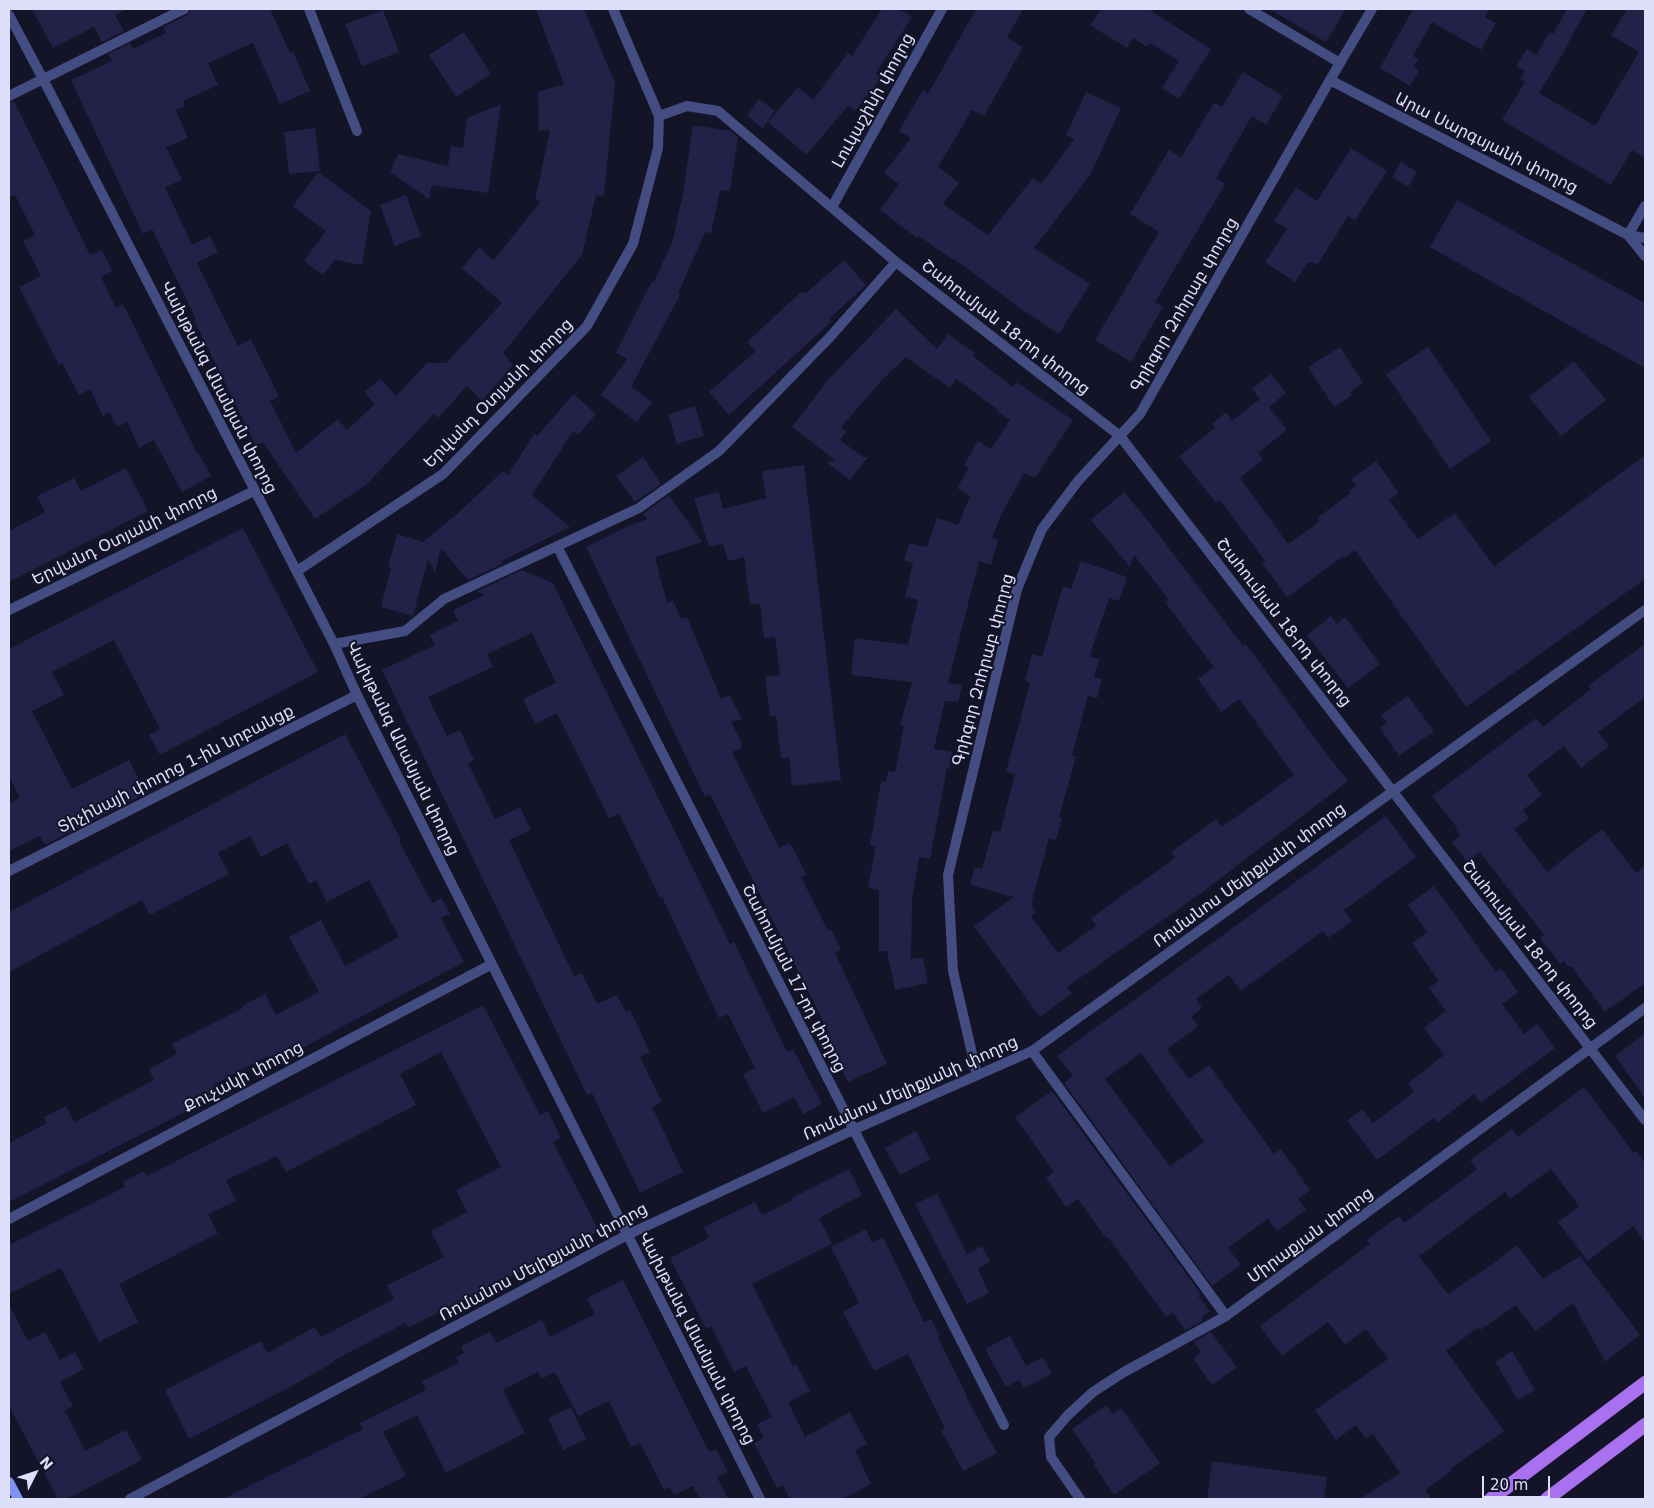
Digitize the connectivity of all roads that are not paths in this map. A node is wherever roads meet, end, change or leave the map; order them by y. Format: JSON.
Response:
{"nodes":[{"id":1,"x":184,"y":9,"type":"edge"},
{"id":2,"x":309,"y":9,"type":"edge"},
{"id":3,"x":613,"y":9,"type":"edge"},
{"id":4,"x":942,"y":9,"type":"edge"},
{"id":5,"x":1249,"y":9,"type":"edge"},
{"id":6,"x":1372,"y":9,"type":"edge"},
{"id":7,"x":9,"y":15,"type":"edge"},
{"id":8,"x":1340,"y":63,"type":"junction"},
{"id":9,"x":43,"y":79,"type":"junction"},
{"id":10,"x":1330,"y":80,"type":"junction"},
{"id":11,"x":9,"y":96,"type":"edge"},
{"id":12,"x":659,"y":116,"type":"junction"},
{"id":13,"x":357,"y":132,"type":"dead end"},
{"id":14,"x":1645,"y":206,"type":"edge"},
{"id":15,"x":832,"y":207,"type":"junction"},
{"id":16,"x":1628,"y":235,"type":"junction"},
{"id":17,"x":1645,"y":238,"type":"edge"},
{"id":18,"x":1645,"y":256,"type":"edge"},
{"id":19,"x":896,"y":262,"type":"junction"},
{"id":20,"x":1120,"y":436,"type":"junction"},
{"id":21,"x":254,"y":492,"type":"junction"},
{"id":22,"x":557,"y":546,"type":"junction"},
{"id":23,"x":297,"y":571,"type":"junction"},
{"id":24,"x":9,"y":610,"type":"edge"},
{"id":25,"x":1645,"y":610,"type":"edge"},
{"id":26,"x":334,"y":644,"type":"junction"},
{"id":27,"x":357,"y":695,"type":"junction"},
{"id":28,"x":1392,"y":791,"type":"junction"},
{"id":29,"x":9,"y":871,"type":"edge"},
{"id":30,"x":492,"y":964,"type":"junction"},
{"id":31,"x":1645,"y":1008,"type":"edge"},
{"id":32,"x":1590,"y":1048,"type":"junction"},
{"id":33,"x":1032,"y":1051,"type":"junction"},
{"id":34,"x":977,"y":1075,"type":"junction"},
{"id":35,"x":1645,"y":1120,"type":"edge"},
{"id":36,"x":853,"y":1130,"type":"junction"},
{"id":37,"x":9,"y":1219,"type":"edge"},
{"id":38,"x":626,"y":1235,"type":"junction"},
{"id":39,"x":1226,"y":1316,"type":"junction"},
{"id":40,"x":1645,"y":1383,"type":"edge"},
{"id":41,"x":1004,"y":1425,"type":"dead end"},
{"id":42,"x":1645,"y":1426,"type":"edge"},
{"id":43,"x":9,"y":1482,"type":"edge"},
{"id":44,"x":18,"y":1499,"type":"edge"},
{"id":45,"x":130,"y":1499,"type":"edge"},
{"id":46,"x":760,"y":1499,"type":"edge"},
{"id":47,"x":1080,"y":1499,"type":"edge"},
{"id":48,"x":1491,"y":1499,"type":"edge"},
{"id":49,"x":1547,"y":1499,"type":"edge"}],
"edges":[{"from":1,"to":9,"type":"street"},
{"from":2,"to":13,"type":"street"},
{"from":3,"to":12,"type":"street","name":"Երվանդ Օտյանի փողոց"},
{"from":4,"to":15,"type":"street","name":"Լուկաշինի փողոց"},
{"from":5,"to":8,"type":"street"},
{"from":6,"to":8,"type":"street","name":"Գրիգոր Զոհրաբ փողոց"},
{"from":7,"to":9,"type":"street","name":"Վախթանգ Անանյան փողոց"},
{"from":8,"to":10,"type":"street","name":"Գրիգոր Զոհրաբ փողոց"},
{"from":9,"to":11,"type":"street"},
{"from":9,"to":21,"type":"street","name":"Վախթանգ Անանյան փողոց"},
{"from":10,"to":16,"type":"street","name":"Արա Սարգսյանի փողոց"},
{"from":10,"to":20,"type":"street","name":"Գրիգոր Զոհրաբ փողոց"},
{"from":12,"to":15,"type":"street","name":"Շահումյան 18-րդ փողոց"},
{"from":12,"to":23,"type":"street","name":"Երվանդ Օտյանի փողոց"},
{"from":14,"to":16,"type":"street"},
{"from":15,"to":19,"type":"street","name":"Շահումյան 18-րդ փողոց"},
{"from":16,"to":17,"type":"street","name":"Արա Սարգսյանի փողոց"},
{"from":16,"to":18,"type":"street","name":"Արա Սարգսյանի փողոց"},
{"from":19,"to":20,"type":"street","name":"Շահումյան 18-րդ փողոց"},
{"from":19,"to":22,"type":"street"},
{"from":20,"to":28,"type":"street","name":"Շահումյան 18-րդ փողոց"},
{"from":20,"to":34,"type":"street","name":"Գրիգոր Զոհրաբ փողոց"},
{"from":21,"to":23,"type":"street","name":"Վախթանգ Անանյան փողոց"},
{"from":21,"to":24,"type":"street","name":"Երվանդ Օտյանի փողոց"},
{"from":22,"to":26,"type":"street"},
{"from":22,"to":36,"type":"street","name":"Շահումյան 17-րդ փողոց"},
{"from":23,"to":26,"type":"street","name":"Վախթանգ Անանյան փողոց"},
{"from":25,"to":28,"type":"street","name":"Ռոմանոս Մելիքյանի փողոց"},
{"from":26,"to":27,"type":"street","name":"Վախթանգ Անանյան փողոց"},
{"from":27,"to":29,"type":"street","name":"Տիչինայի փողոց 1-ին նրբանցք"},
{"from":27,"to":30,"type":"street","name":"Վախթանգ Անանյան փողոց"},
{"from":28,"to":32,"type":"street","name":"Շահումյան 18-րդ փողոց"},
{"from":28,"to":33,"type":"street","name":"Ռոմանոս Մելիքյանի փողոց"},
{"from":30,"to":37,"type":"street","name":"Քուչակի փողոց"},
{"from":30,"to":38,"type":"street","name":"Վախթանգ Անանյան փողոց"},
{"from":31,"to":32,"type":"street","name":"Միրաքյան փողոց"},
{"from":32,"to":35,"type":"street","name":"Շահումյան 18-րդ փողոց"},
{"from":32,"to":39,"type":"street","name":"Միրաքյան փողոց"},
{"from":33,"to":34,"type":"street","name":"Ռոմանոս Մելիքյանի փողոց"},
{"from":33,"to":39,"type":"street"},
{"from":34,"to":36,"type":"street","name":"Ռոմանոս Մելիքյանի փողոց"},
{"from":36,"to":38,"type":"street","name":"Ռոմանոս Մելիքյանի փողոց"},
{"from":36,"to":41,"type":"street","name":"Շահումյան 17-րդ փողոց"},
{"from":38,"to":45,"type":"street","name":"Ռոմանոս Մելիքյանի փողոց"},
{"from":38,"to":46,"type":"street","name":"Վախթանգ Անանյան փողոց"},
{"from":39,"to":47,"type":"street","name":"Միրաքյան փողոց"},
{"from":40,"to":48,"type":"main road"},
{"from":42,"to":49,"type":"main road"},
{"from":43,"to":44,"type":"main road"}]}
